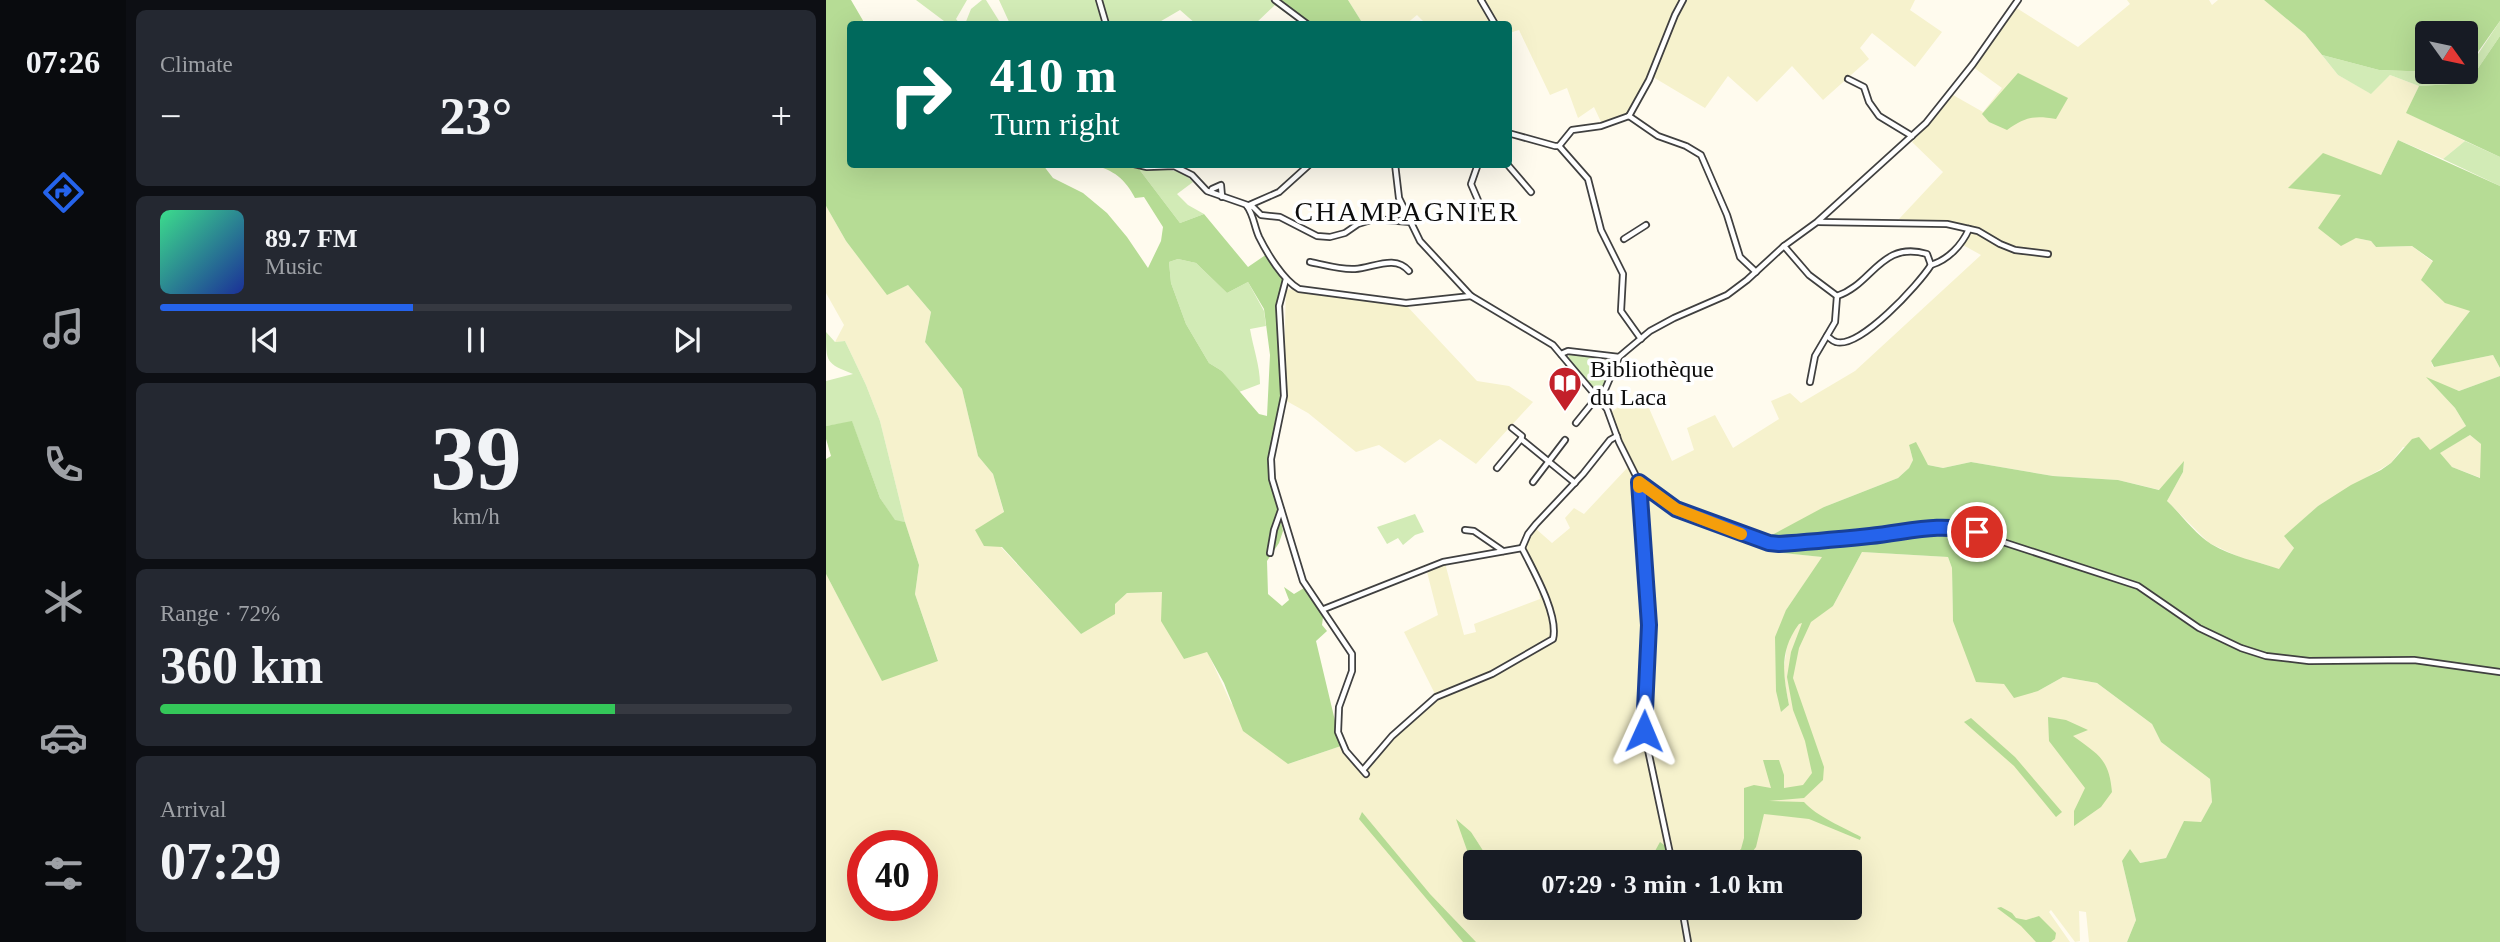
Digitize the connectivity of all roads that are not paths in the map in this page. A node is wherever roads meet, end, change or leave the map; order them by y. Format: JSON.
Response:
{"nodes":[{"id":1,"x":1099,"y":0,"type":"edge"},
{"id":2,"x":1275,"y":0,"type":"edge"},
{"id":3,"x":1481,"y":0,"type":"edge"},
{"id":4,"x":1683,"y":0,"type":"edge"},
{"id":5,"x":2018,"y":0,"type":"edge"},
{"id":6,"x":1105,"y":21,"type":"edge"},
{"id":7,"x":1303,"y":21,"type":"edge"},
{"id":8,"x":1494,"y":21,"type":"edge"},
{"id":9,"x":1848,"y":79,"type":"dead end"},
{"id":10,"x":1629,"y":116,"type":"junction"},
{"id":11,"x":1512,"y":134,"type":"edge"},
{"id":12,"x":1912,"y":136,"type":"junction"},
{"id":13,"x":1559,"y":146,"type":"junction"},
{"id":14,"x":1181,"y":168,"type":"edge"},
{"id":15,"x":1306,"y":168,"type":"edge"},
{"id":16,"x":1395,"y":168,"type":"edge"},
{"id":17,"x":1477,"y":168,"type":"edge"},
{"id":18,"x":1510,"y":168,"type":"edge"},
{"id":19,"x":1211,"y":192,"type":"junction"},
{"id":20,"x":1531,"y":192,"type":"dead end"},
{"id":21,"x":1222,"y":197,"type":"junction"},
{"id":22,"x":1247,"y":206,"type":"junction"},
{"id":23,"x":1483,"y":212,"type":"dead end"},
{"id":24,"x":1256,"y":215,"type":"junction"},
{"id":25,"x":1410,"y":222,"type":"junction"},
{"id":26,"x":1817,"y":222,"type":"junction"},
{"id":27,"x":1646,"y":225,"type":"dead end"},
{"id":28,"x":1969,"y":229,"type":"junction"},
{"id":29,"x":1624,"y":239,"type":"dead end"},
{"id":30,"x":1784,"y":246,"type":"junction"},
{"id":31,"x":2048,"y":254,"type":"dead end"},
{"id":32,"x":1310,"y":262,"type":"dead end"},
{"id":33,"x":1931,"y":265,"type":"junction"},
{"id":34,"x":1409,"y":271,"type":"dead end"},
{"id":35,"x":1756,"y":272,"type":"junction"},
{"id":36,"x":1286,"y":279,"type":"junction"},
{"id":37,"x":1471,"y":296,"type":"junction"},
{"id":38,"x":1838,"y":296,"type":"junction"},
{"id":39,"x":1827,"y":336,"type":"junction"},
{"id":40,"x":1641,"y":340,"type":"junction"},
{"id":41,"x":1561,"y":355,"type":"junction"},
{"id":42,"x":1619,"y":358,"type":"junction"},
{"id":43,"x":1810,"y":382,"type":"dead end"},
{"id":44,"x":1599,"y":398,"type":"junction"},
{"id":45,"x":1576,"y":423,"type":"dead end"},
{"id":46,"x":1512,"y":428,"type":"dead end"},
{"id":47,"x":1617,"y":436,"type":"junction"},
{"id":48,"x":1521,"y":439,"type":"junction"},
{"id":49,"x":1565,"y":440,"type":"dead end"},
{"id":50,"x":1548,"y":461,"type":"junction"},
{"id":51,"x":1497,"y":468,"type":"dead end"},
{"id":52,"x":1533,"y":482,"type":"dead end"},
{"id":53,"x":1639,"y":482,"type":"junction"},
{"id":54,"x":1575,"y":483,"type":"junction"},
{"id":55,"x":1281,"y":509,"type":"junction"},
{"id":56,"x":1465,"y":530,"type":"dead end"},
{"id":57,"x":1522,"y":548,"type":"junction"},
{"id":58,"x":1504,"y":552,"type":"junction"},
{"id":59,"x":1270,"y":553,"type":"dead end"},
{"id":60,"x":1324,"y":609,"type":"junction"},
{"id":61,"x":2500,"y":672,"type":"edge"},
{"id":62,"x":1669,"y":850,"type":"edge"},
{"id":63,"x":1684,"y":920,"type":"edge"},
{"id":64,"x":1688,"y":942,"type":"edge"}],
"edges":[{"from":1,"to":6,"type":"street"},
{"from":2,"to":7,"type":"street"},
{"from":3,"to":8,"type":"street"},
{"from":4,"to":10,"type":"street"},
{"from":5,"to":12,"type":"street"},
{"from":9,"to":12,"type":"street"},
{"from":10,"to":13,"type":"street"},
{"from":10,"to":35,"type":"street"},
{"from":11,"to":13,"type":"street"},
{"from":12,"to":26,"type":"street"},
{"from":13,"to":40,"type":"street"},
{"from":14,"to":19,"type":"street"},
{"from":15,"to":22,"type":"street"},
{"from":16,"to":25,"type":"street"},
{"from":17,"to":23,"type":"street"},
{"from":18,"to":20,"type":"street"},
{"from":19,"to":21,"type":"street"},
{"from":19,"to":21,"type":"street"},
{"from":21,"to":22,"type":"street"},
{"from":22,"to":24,"type":"street"},
{"from":24,"to":25,"type":"street"},
{"from":24,"to":36,"type":"street"},
{"from":25,"to":37,"type":"street"},
{"from":26,"to":28,"type":"street"},
{"from":26,"to":30,"type":"street"},
{"from":27,"to":29,"type":"street"},
{"from":28,"to":31,"type":"street"},
{"from":28,"to":33,"type":"street"},
{"from":30,"to":35,"type":"street"},
{"from":30,"to":38,"type":"street"},
{"from":32,"to":34,"type":"street"},
{"from":33,"to":38,"type":"street"},
{"from":33,"to":39,"type":"street"},
{"from":35,"to":40,"type":"street"},
{"from":36,"to":37,"type":"street"},
{"from":36,"to":55,"type":"street"},
{"from":37,"to":41,"type":"street"},
{"from":38,"to":39,"type":"street"},
{"from":39,"to":43,"type":"street"},
{"from":40,"to":42,"type":"street"},
{"from":41,"to":42,"type":"street"},
{"from":41,"to":44,"type":"street"},
{"from":42,"to":44,"type":"street"},
{"from":44,"to":45,"type":"street"},
{"from":44,"to":47,"type":"street"},
{"from":46,"to":48,"type":"street"},
{"from":47,"to":53,"type":"street"},
{"from":47,"to":54,"type":"street"},
{"from":48,"to":50,"type":"street"},
{"from":48,"to":51,"type":"street"},
{"from":49,"to":50,"type":"street"},
{"from":50,"to":52,"type":"street"},
{"from":50,"to":54,"type":"street"},
{"from":53,"to":61,"type":"street"},
{"from":53,"to":62,"type":"street"},
{"from":54,"to":57,"type":"street"},
{"from":55,"to":59,"type":"street"},
{"from":55,"to":60,"type":"street"},
{"from":56,"to":58,"type":"street"},
{"from":57,"to":58,"type":"street"},
{"from":57,"to":60,"type":"street"},
{"from":58,"to":60,"type":"street"},
{"from":63,"to":64,"type":"street"}]}
